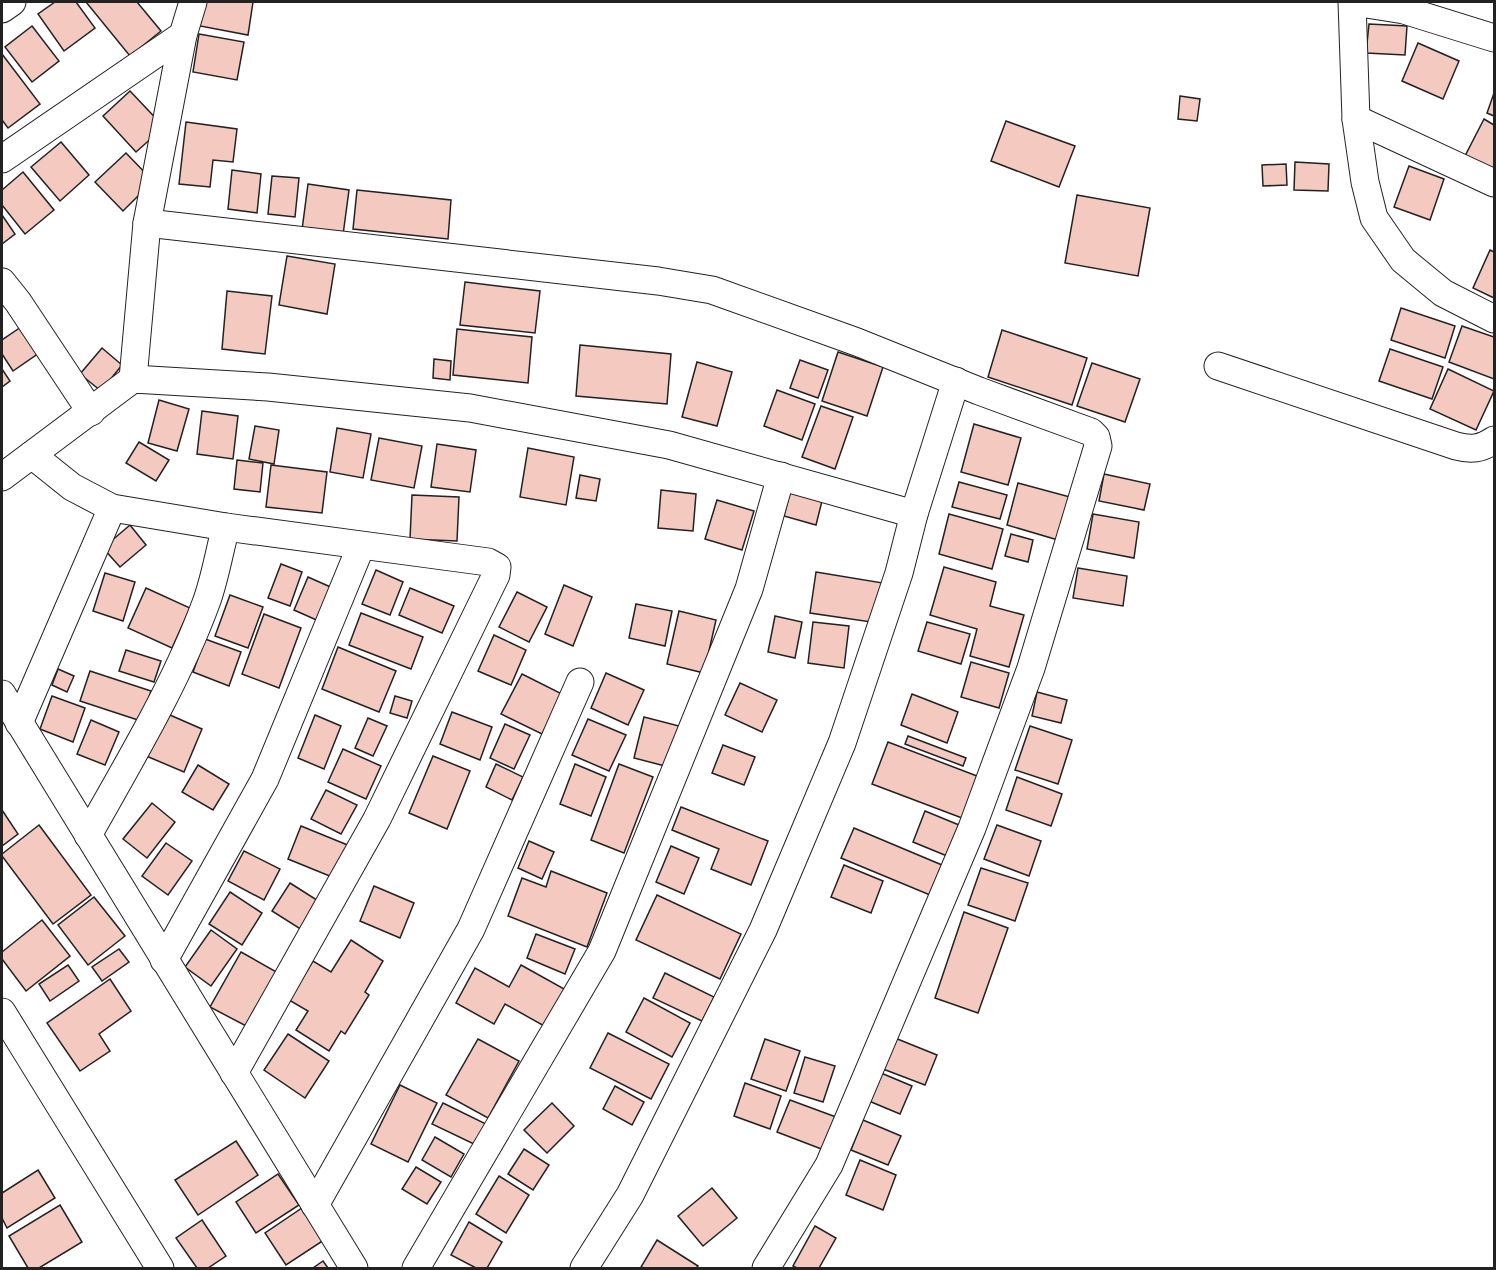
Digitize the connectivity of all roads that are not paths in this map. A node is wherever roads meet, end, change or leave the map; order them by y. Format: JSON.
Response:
{"nodes":[{"id":1,"x":12,"y":2,"type":"edge"},
{"id":2,"x":193,"y":2,"type":"edge"},
{"id":3,"x":1353,"y":2,"type":"edge"},
{"id":4,"x":2,"y":9,"type":"edge"},
{"id":5,"x":183,"y":35,"type":"junction"},
{"id":6,"x":1494,"y":38,"type":"edge"},
{"id":7,"x":1356,"y":119,"type":"junction"},
{"id":8,"x":2,"y":159,"type":"edge"},
{"id":9,"x":1494,"y":183,"type":"edge"},
{"id":10,"x":147,"y":223,"type":"junction"},
{"id":11,"x":7,"y":299,"type":"edge"},
{"id":12,"x":1494,"y":319,"type":"edge"},
{"id":13,"x":1218,"y":366,"type":"dead end"},
{"id":14,"x":133,"y":379,"type":"junction"},
{"id":15,"x":956,"y":381,"type":"junction"},
{"id":16,"x":92,"y":412,"type":"junction"},
{"id":17,"x":1494,"y":440,"type":"edge"},
{"id":18,"x":32,"y":455,"type":"junction"},
{"id":19,"x":781,"y":476,"type":"junction"},
{"id":20,"x":2,"y":477,"type":"edge"},
{"id":21,"x":112,"y":508,"type":"junction"},
{"id":22,"x":914,"y":514,"type":"junction"},
{"id":23,"x":226,"y":527,"type":"junction"},
{"id":24,"x":361,"y":546,"type":"junction"},
{"id":25,"x":580,"y":682,"type":"dead end"},
{"id":26,"x":2,"y":694,"type":"edge"},
{"id":27,"x":19,"y":723,"type":"junction"},
{"id":28,"x":88,"y":835,"type":"junction"},
{"id":29,"x":164,"y":960,"type":"junction"},
{"id":30,"x":2,"y":1012,"type":"edge"},
{"id":31,"x":234,"y":1074,"type":"junction"},
{"id":32,"x":315,"y":1205,"type":"junction"},
{"id":33,"x":160,"y":1269,"type":"edge"},
{"id":34,"x":354,"y":1269,"type":"edge"},
{"id":35,"x":416,"y":1269,"type":"edge"},
{"id":36,"x":584,"y":1269,"type":"edge"},
{"id":37,"x":766,"y":1269,"type":"edge"}],
"edges":[{"from":1,"to":4,"type":"street"},
{"from":2,"to":5,"type":"street"},
{"from":3,"to":6,"type":"street"},
{"from":3,"to":7,"type":"street"},
{"from":5,"to":8,"type":"street"},
{"from":5,"to":10,"type":"street"},
{"from":7,"to":9,"type":"street"},
{"from":7,"to":12,"type":"street"},
{"from":10,"to":14,"type":"street"},
{"from":10,"to":15,"type":"street"},
{"from":11,"to":16,"type":"street"},
{"from":13,"to":17,"type":"street"},
{"from":14,"to":16,"type":"street"},
{"from":14,"to":19,"type":"street"},
{"from":15,"to":22,"type":"street"},
{"from":15,"to":37,"type":"street"},
{"from":16,"to":18,"type":"street"},
{"from":18,"to":20,"type":"street"},
{"from":18,"to":21,"type":"street"},
{"from":19,"to":22,"type":"street"},
{"from":19,"to":35,"type":"street"},
{"from":21,"to":23,"type":"street"},
{"from":21,"to":27,"type":"street"},
{"from":22,"to":36,"type":"street"},
{"from":23,"to":24,"type":"street"},
{"from":23,"to":28,"type":"street"},
{"from":24,"to":29,"type":"street"},
{"from":24,"to":31,"type":"street"},
{"from":25,"to":32,"type":"street"},
{"from":26,"to":27,"type":"street"},
{"from":27,"to":28,"type":"street"},
{"from":28,"to":29,"type":"street"},
{"from":29,"to":31,"type":"street"},
{"from":30,"to":33,"type":"street"},
{"from":31,"to":32,"type":"street"},
{"from":32,"to":34,"type":"street"}]}
